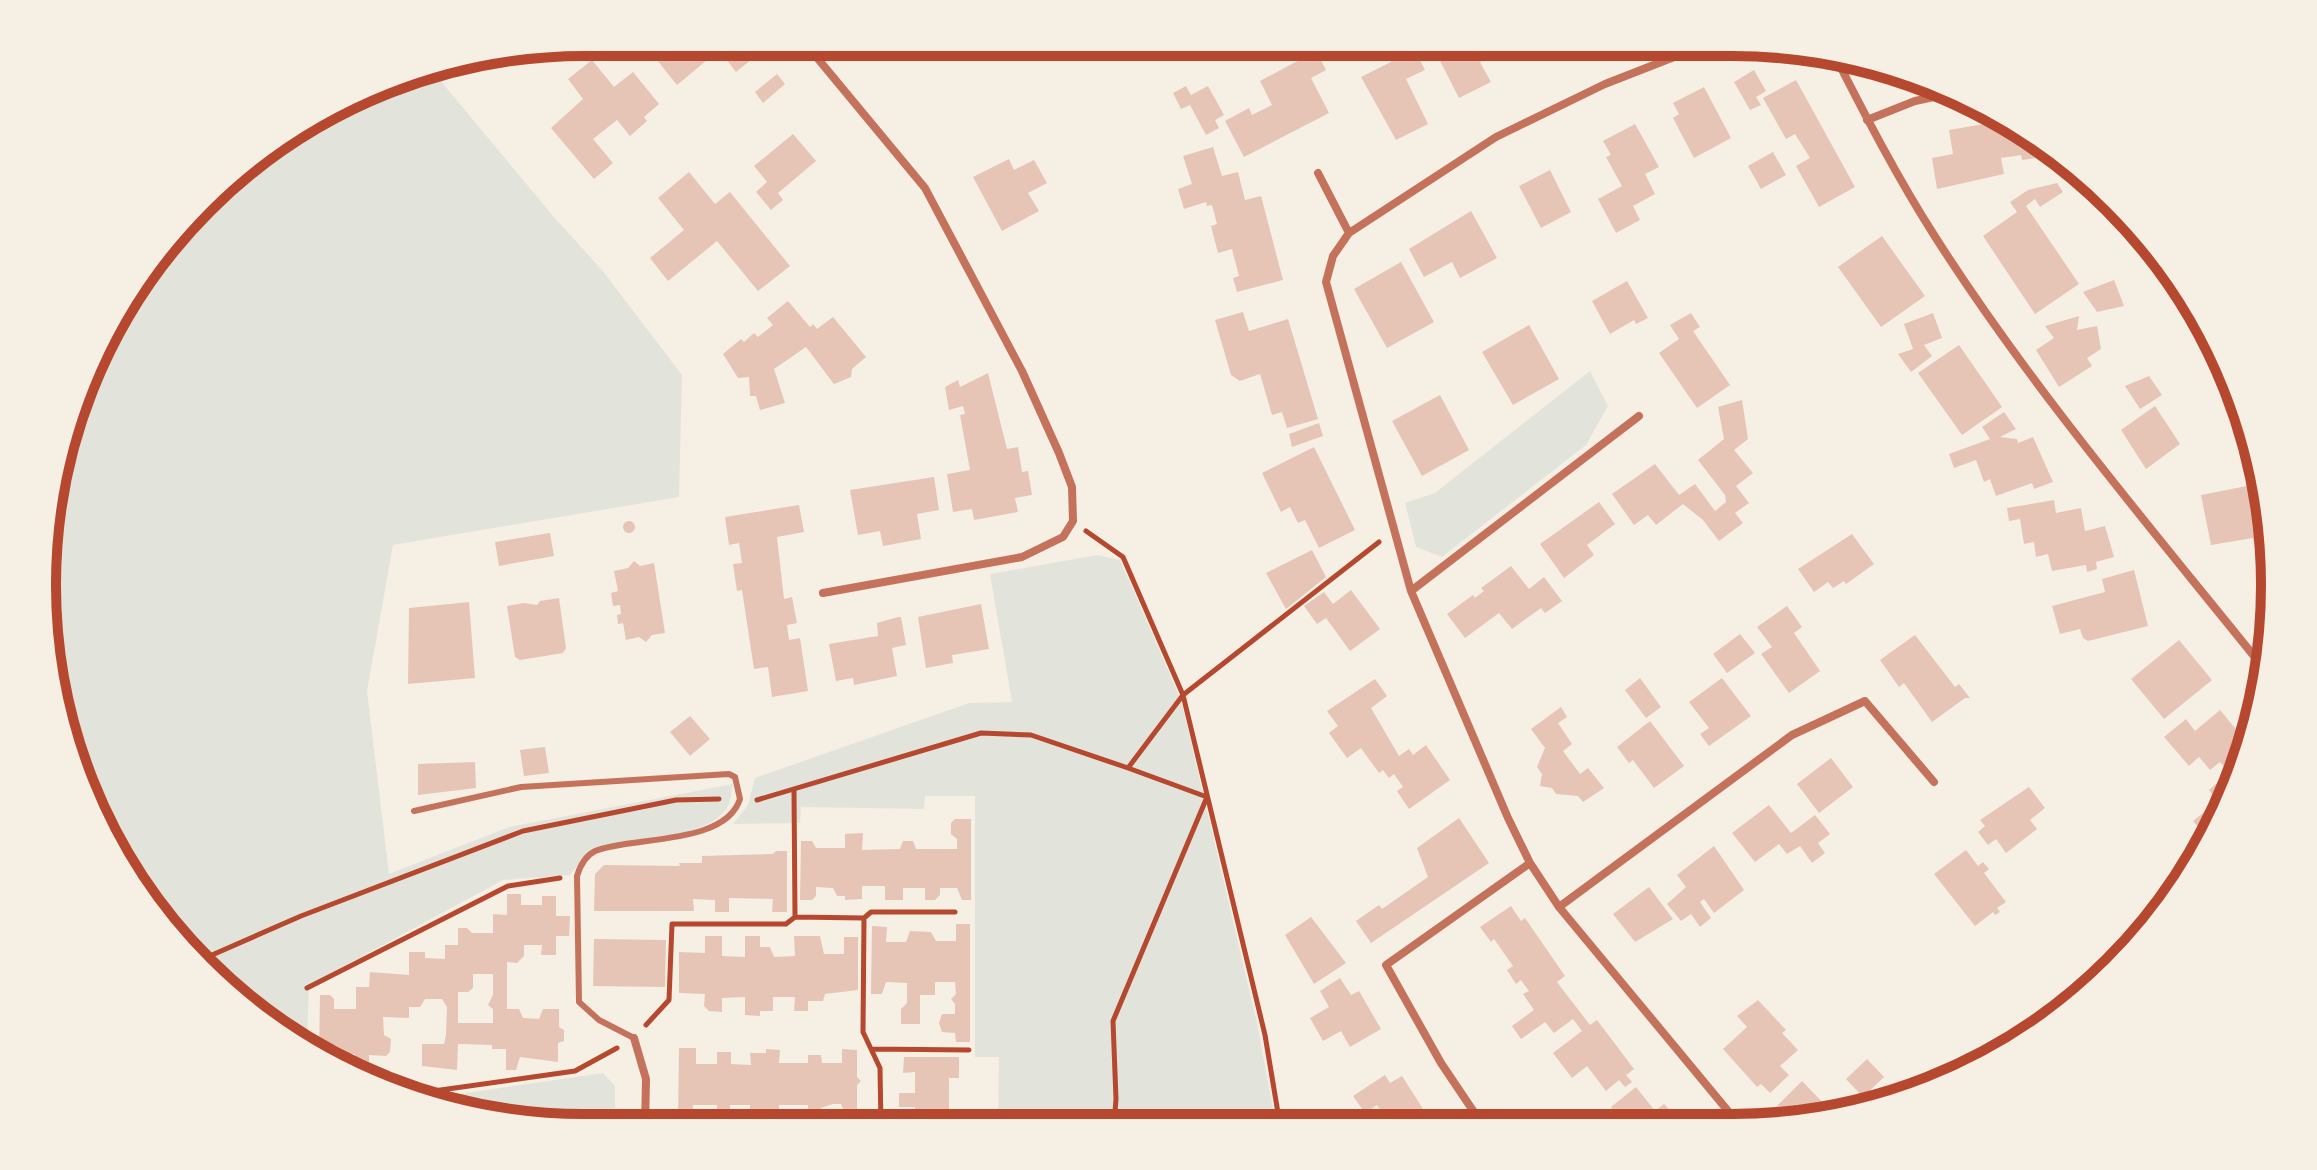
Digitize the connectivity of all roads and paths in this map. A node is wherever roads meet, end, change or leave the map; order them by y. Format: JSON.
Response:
{"nodes":[{"id":1,"x":816,"y":56,"type":"edge"},
{"id":2,"x":1677,"y":56,"type":"edge"},
{"id":3,"x":1841,"y":67,"type":"edge"},
{"id":4,"x":1935,"y":97,"type":"edge"},
{"id":5,"x":1867,"y":120,"type":"junction"},
{"id":6,"x":1318,"y":173,"type":"dead end"},
{"id":7,"x":1349,"y":233,"type":"junction"},
{"id":8,"x":1639,"y":416,"type":"dead end"},
{"id":9,"x":1073,"y":521,"type":"junction"},
{"id":10,"x":1392,"y":531,"type":"junction"},
{"id":11,"x":1411,"y":591,"type":"junction"},
{"id":12,"x":823,"y":593,"type":"dead end"},
{"id":13,"x":2255,"y":658,"type":"edge"},
{"id":14,"x":1183,"y":695,"type":"junction"},
{"id":15,"x":1128,"y":768,"type":"junction"},
{"id":16,"x":1934,"y":782,"type":"dead end"},
{"id":17,"x":794,"y":790,"type":"junction"},
{"id":18,"x":1207,"y":797,"type":"junction"},
{"id":19,"x":740,"y":799,"type":"junction"},
{"id":20,"x":414,"y":811,"type":"dead end"},
{"id":21,"x":1530,"y":863,"type":"junction"},
{"id":22,"x":577,"y":876,"type":"junction"},
{"id":23,"x":1559,"y":907,"type":"junction"},
{"id":24,"x":955,"y":912,"type":"dead end"},
{"id":25,"x":795,"y":917,"type":"junction"},
{"id":26,"x":864,"y":918,"type":"junction"},
{"id":27,"x":209,"y":956,"type":"edge"},
{"id":28,"x":307,"y":988,"type":"dead end"},
{"id":29,"x":634,"y":1038,"type":"junction"},
{"id":30,"x":871,"y":1049,"type":"junction"},
{"id":31,"x":969,"y":1050,"type":"dead end"},
{"id":32,"x":432,"y":1091,"type":"edge"},
{"id":33,"x":645,"y":1114,"type":"edge"},
{"id":34,"x":881,"y":1114,"type":"edge"},
{"id":35,"x":1115,"y":1114,"type":"edge"},
{"id":36,"x":1278,"y":1114,"type":"edge"},
{"id":37,"x":1475,"y":1114,"type":"edge"},
{"id":38,"x":1731,"y":1114,"type":"edge"}],
"edges":[{"from":1,"to":9,"type":"street"},
{"from":2,"to":7,"type":"street"},
{"from":3,"to":5,"type":"street"},
{"from":4,"to":5,"type":"street"},
{"from":5,"to":13,"type":"street"},
{"from":6,"to":7,"type":"street"},
{"from":7,"to":10,"type":"street"},
{"from":8,"to":11,"type":"street"},
{"from":9,"to":12,"type":"street"},
{"from":9,"to":14,"type":"path"},
{"from":10,"to":11,"type":"street"},
{"from":10,"to":14,"type":"path"},
{"from":11,"to":21,"type":"street"},
{"from":14,"to":15,"type":"path"},
{"from":14,"to":18,"type":"path"},
{"from":15,"to":17,"type":"path"},
{"from":15,"to":18,"type":"path"},
{"from":16,"to":23,"type":"street"},
{"from":17,"to":19,"type":"path"},
{"from":17,"to":25,"type":"path"},
{"from":18,"to":35,"type":"path"},
{"from":18,"to":36,"type":"path"},
{"from":19,"to":20,"type":"lane"},
{"from":19,"to":22,"type":"lane"},
{"from":19,"to":27,"type":"path"},
{"from":21,"to":23,"type":"street"},
{"from":21,"to":37,"type":"street"},
{"from":22,"to":28,"type":"path"},
{"from":22,"to":29,"type":"lane"},
{"from":23,"to":38,"type":"street"},
{"from":24,"to":26,"type":"path"},
{"from":25,"to":26,"type":"path"},
{"from":25,"to":29,"type":"path"},
{"from":26,"to":30,"type":"path"},
{"from":29,"to":32,"type":"path"},
{"from":29,"to":33,"type":"street"},
{"from":30,"to":31,"type":"path"},
{"from":30,"to":34,"type":"path"}]}
